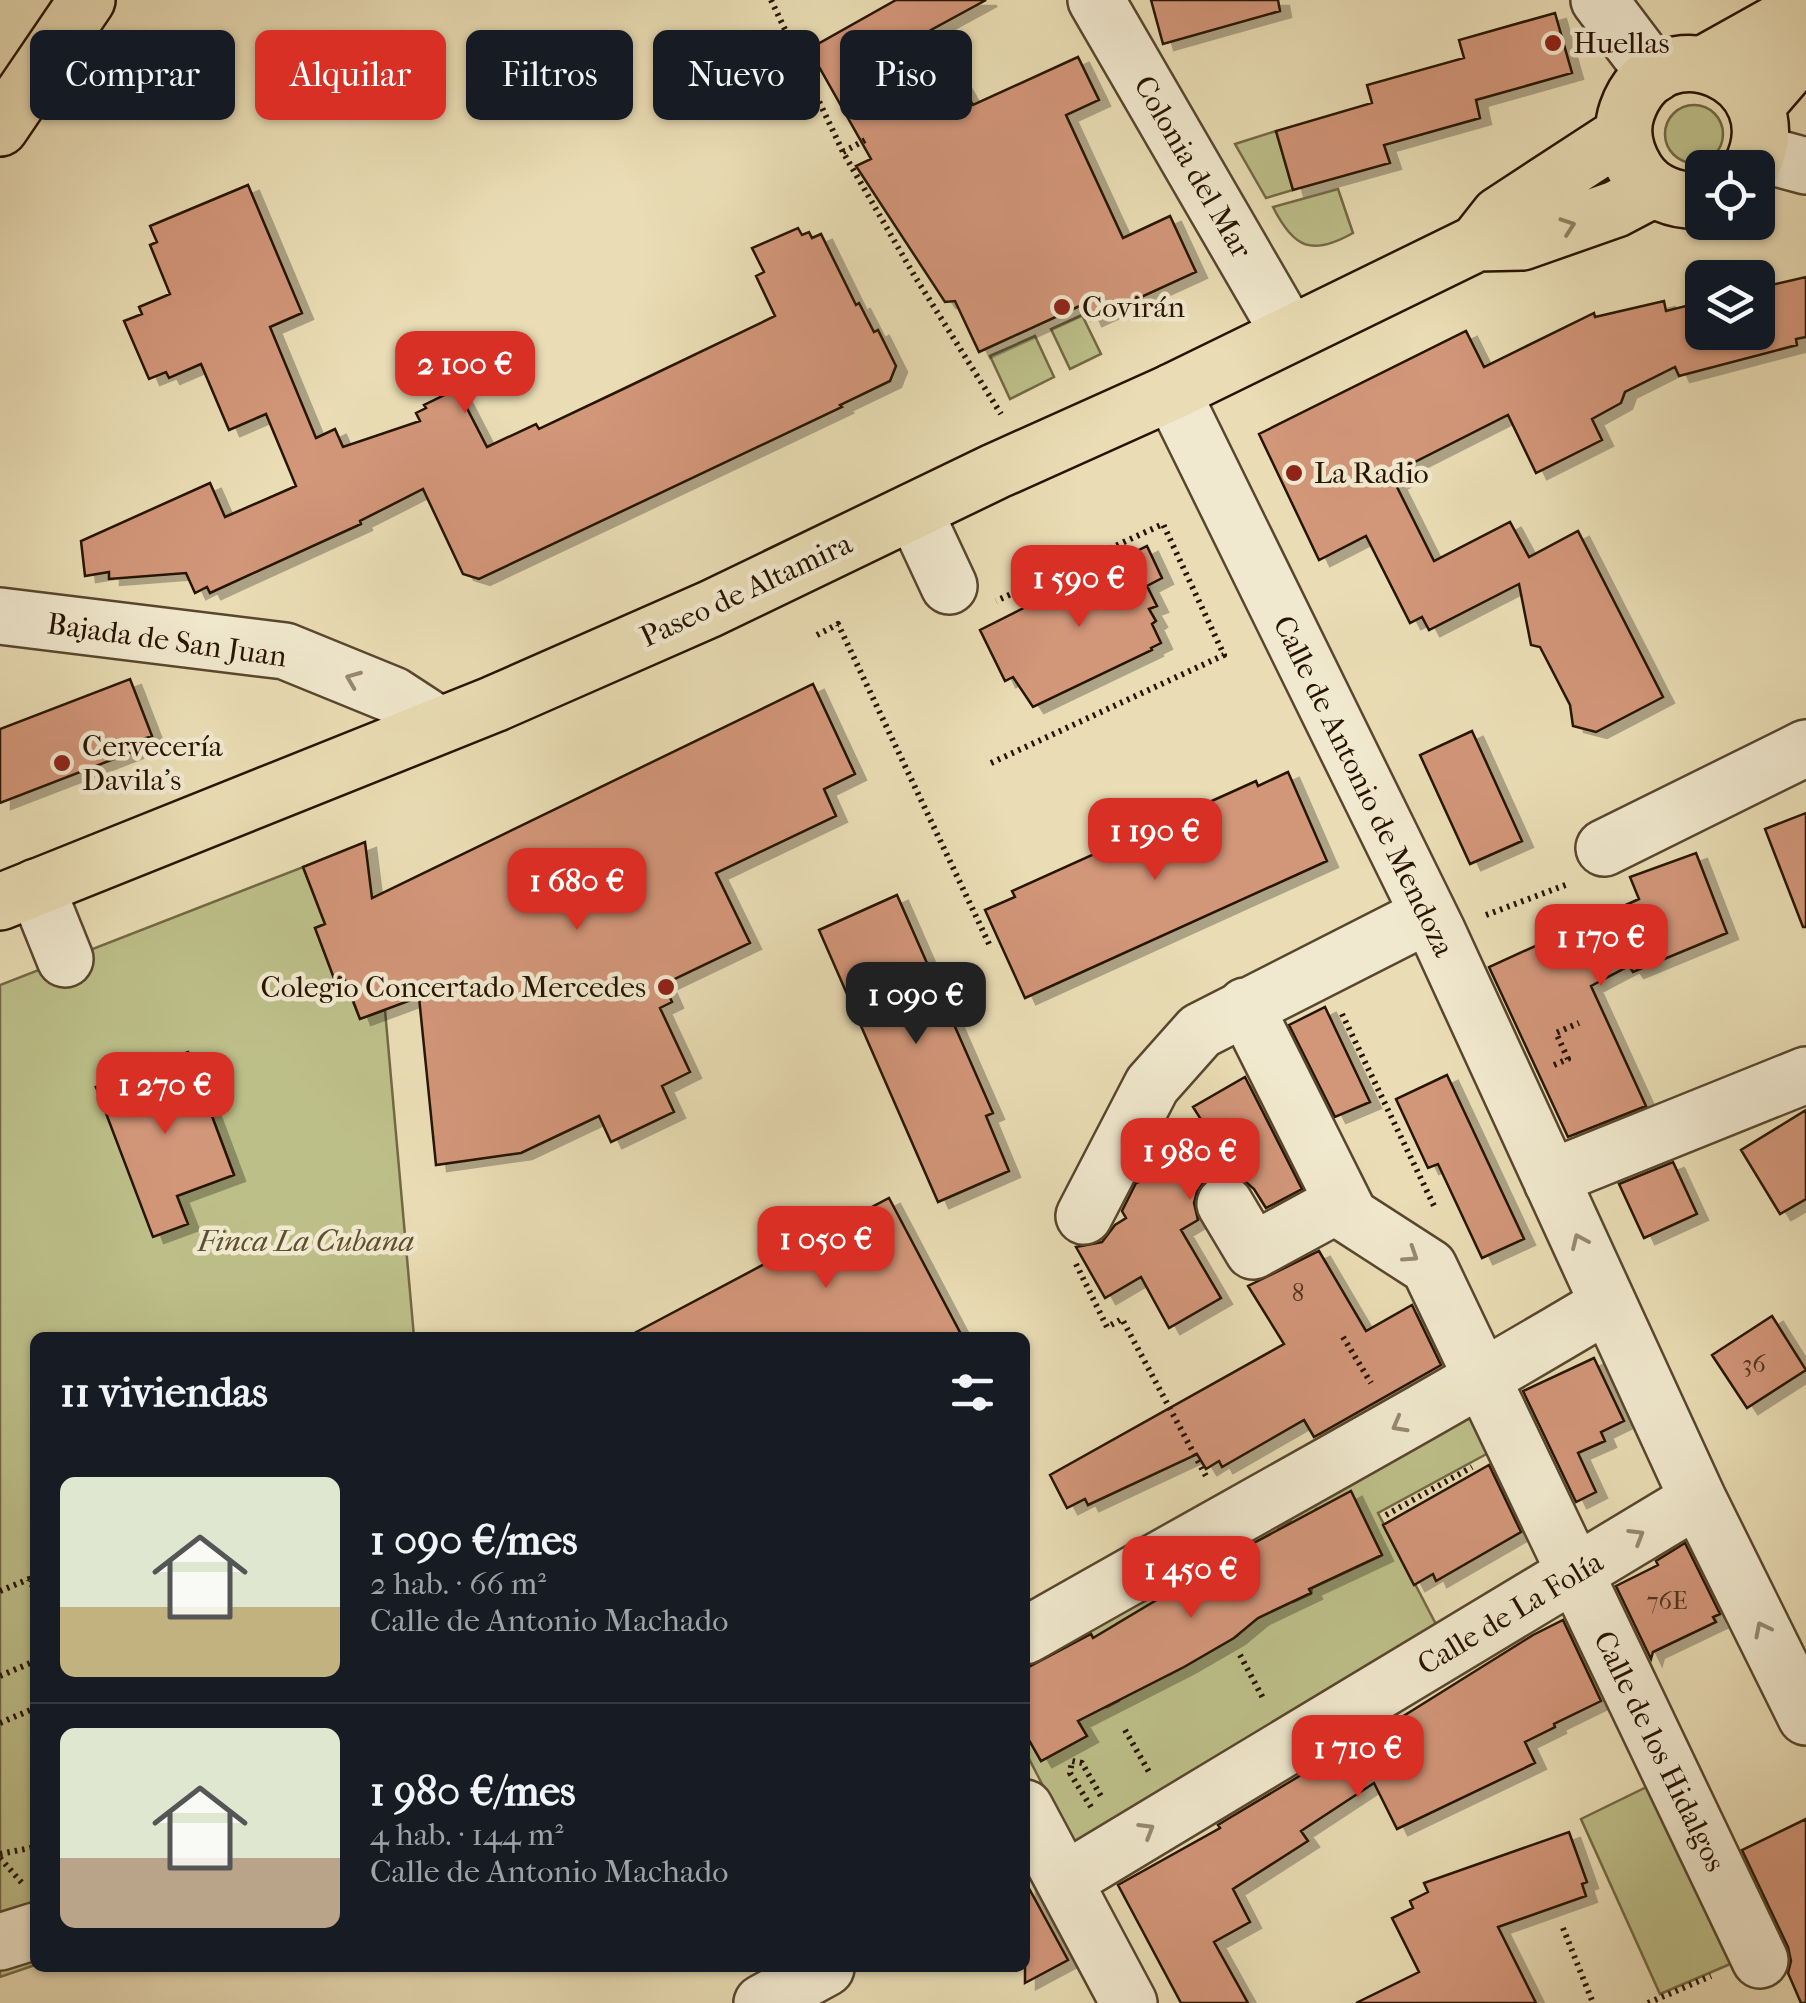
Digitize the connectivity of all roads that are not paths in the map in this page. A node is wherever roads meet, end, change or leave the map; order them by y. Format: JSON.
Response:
{"nodes":[{"id":1,"x":87,"y":0,"type":"edge"},
{"id":2,"x":1096,"y":0,"type":"edge"},
{"id":3,"x":1598,"y":0,"type":"edge"},
{"id":4,"x":1806,"y":7,"type":"edge"},
{"id":5,"x":1806,"y":48,"type":"edge"},
{"id":6,"x":1680,"y":69,"type":"junction"},
{"id":7,"x":0,"y":128,"type":"edge"},
{"id":8,"x":1623,"y":134,"type":"junction"},
{"id":9,"x":1768,"y":148,"type":"edge"},
{"id":10,"x":1678,"y":195,"type":"edge"},
{"id":11,"x":1477,"y":243,"type":"junction"},
{"id":12,"x":1289,"y":333,"type":"junction"},
{"id":13,"x":1172,"y":392,"type":"junction"},
{"id":14,"x":914,"y":511,"type":"junction"},
{"id":15,"x":964,"y":597,"type":"road end"},
{"id":16,"x":0,"y":616,"type":"edge"},
{"id":17,"x":439,"y":725,"type":"junction"},
{"id":18,"x":1806,"y":748,"type":"edge"},
{"id":19,"x":1591,"y":864,"type":"road end"},
{"id":20,"x":18,"y":895,"type":"edge"},
{"id":21,"x":1448,"y":918,"type":"junction"},
{"id":22,"x":65,"y":959,"type":"dead end"},
{"id":23,"x":1245,"y":1006,"type":"junction"},
{"id":24,"x":1806,"y":1075,"type":"edge"},
{"id":25,"x":1552,"y":1182,"type":"junction"},
{"id":26,"x":1343,"y":1202,"type":"junction"},
{"id":27,"x":1224,"y":1204,"type":"dead end"},
{"id":28,"x":1084,"y":1216,"type":"road end"},
{"id":29,"x":1608,"y":1304,"type":"junction"},
{"id":30,"x":1484,"y":1378,"type":"junction"},
{"id":31,"x":1698,"y":1498,"type":"junction"},
{"id":32,"x":1575,"y":1574,"type":"junction"},
{"id":33,"x":1030,"y":1633,"type":"edge"},
{"id":34,"x":1806,"y":1716,"type":"edge"},
{"id":35,"x":1040,"y":1848,"type":"edge"},
{"id":36,"x":29,"y":1908,"type":"edge"},
{"id":37,"x":0,"y":1942,"type":"edge"},
{"id":38,"x":1759,"y":1959,"type":"road end"},
{"id":39,"x":819,"y":1972,"type":"edge"},
{"id":40,"x":766,"y":2002,"type":"edge"},
{"id":41,"x":1130,"y":2003,"type":"edge"}],
"edges":[{"from":1,"to":7,"type":"main road"},
{"from":2,"to":12,"type":"street","name":"Colonia del Mar"},
{"from":3,"to":6,"type":"street"},
{"from":4,"to":6,"type":"main road"},
{"from":5,"to":9,"type":"main road"},
{"from":6,"to":8,"type":"main road"},
{"from":6,"to":9,"type":"main road"},
{"from":8,"to":10,"type":"main road"},
{"from":8,"to":11,"type":"main road","name":"Paseo de Altamira"},
{"from":11,"to":10,"type":"main road","name":"Paseo de Altamira","one_way":true},
{"from":11,"to":12,"type":"main road","name":"Paseo de Altamira"},
{"from":12,"to":13,"type":"main road","name":"Paseo de Altamira"},
{"from":13,"to":14,"type":"main road","name":"Paseo de Altamira"},
{"from":13,"to":21,"type":"street","name":"Calle de Antonio de Mendoza"},
{"from":14,"to":15,"type":"street"},
{"from":14,"to":17,"type":"main road","name":"Paseo de Altamira"},
{"from":17,"to":16,"type":"street","name":"Bajada de San Juan","one_way":true},
{"from":17,"to":20,"type":"main road","name":"Paseo de Altamira"},
{"from":18,"to":19,"type":"street"},
{"from":20,"to":22,"type":"street"},
{"from":21,"to":23,"type":"street"},
{"from":21,"to":25,"type":"street","name":"Calle de Antonio de Mendoza"},
{"from":23,"to":26,"type":"street"},
{"from":23,"to":28,"type":"street"},
{"from":24,"to":25,"type":"street"},
{"from":29,"to":25,"type":"street","name":"Calle de Antonio de Mendoza","one_way":true},
{"from":26,"to":27,"type":"street"},
{"from":26,"to":30,"type":"street","name":"Calle de los Hidalgos","one_way":true},
{"from":29,"to":30,"type":"street"},
{"from":29,"to":31,"type":"street","name":"Calle de Antonio de Mendoza"},
{"from":30,"to":32,"type":"street","name":"Calle de los Hidalgos"},
{"from":30,"to":33,"type":"street","one_way":true},
{"from":32,"to":31,"type":"street","name":"Calle de La Folía","one_way":true},
{"from":34,"to":31,"type":"street","name":"Calle de Antonio de Mendoza","one_way":true},
{"from":35,"to":32,"type":"street","name":"Calle de La Folía","one_way":true},
{"from":32,"to":38,"type":"street","name":"Calle de los Hidalgos"},
{"from":35,"to":41,"type":"street"},
{"from":36,"to":37,"type":"street"},
{"from":39,"to":40,"type":"street"}]}
